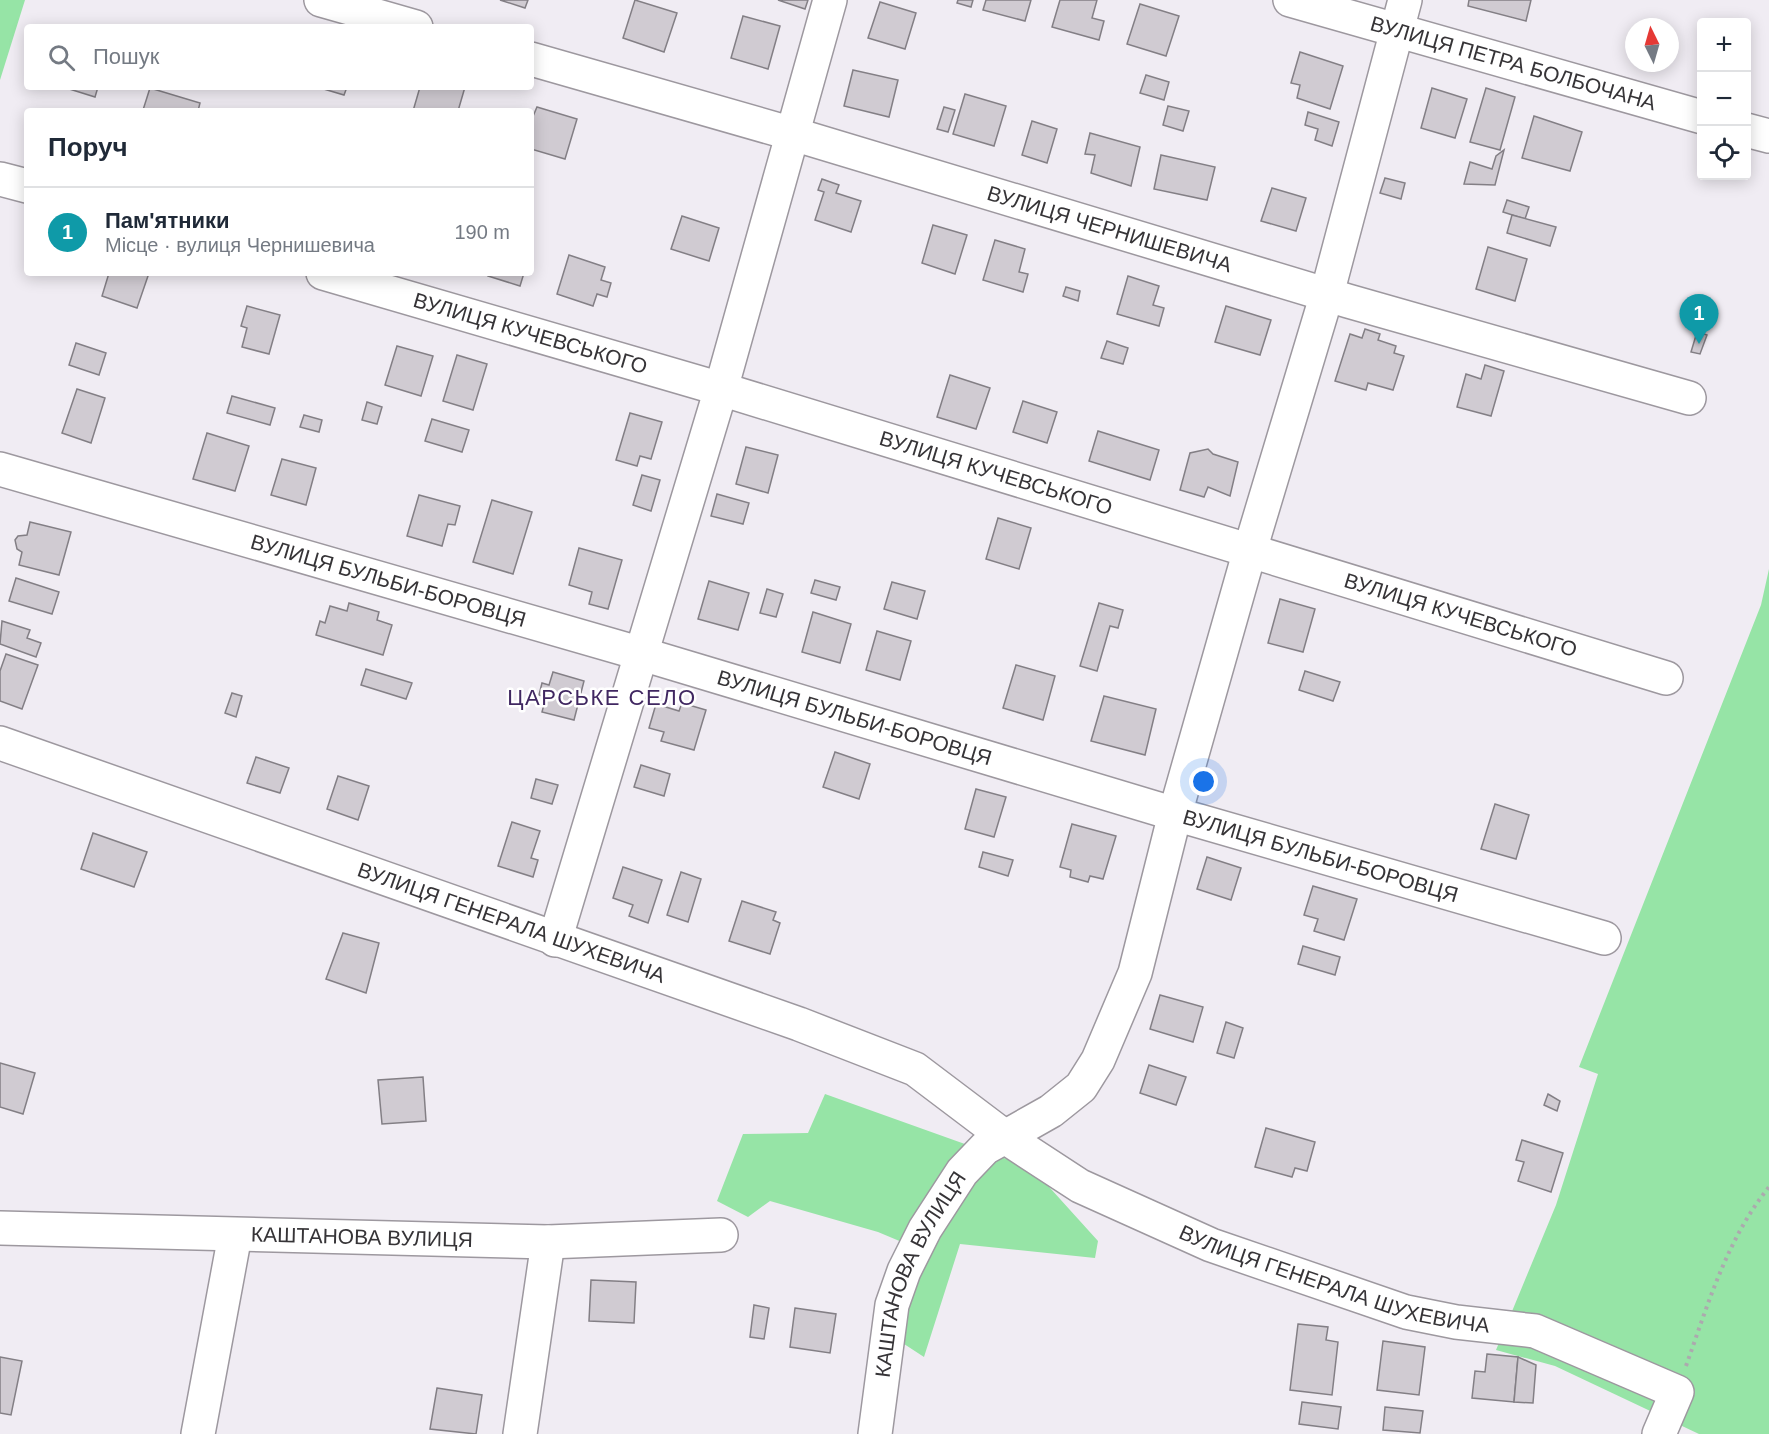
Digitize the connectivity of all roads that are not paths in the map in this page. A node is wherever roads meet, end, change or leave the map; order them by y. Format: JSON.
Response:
{"nodes":[{"id":1,"x":321,"y":0,"type":"edge"},
{"id":2,"x":830,"y":0,"type":"edge"},
{"id":3,"x":1290,"y":0,"type":"edge"},
{"id":4,"x":1405,"y":0,"type":"edge"},
{"id":5,"x":405,"y":24,"type":"edge"},
{"id":6,"x":1397,"y":31,"type":"junction"},
{"id":7,"x":534,"y":60,"type":"edge"},
{"id":8,"x":1697,"y":116,"type":"edge"},
{"id":9,"x":1751,"y":131,"type":"edge"},
{"id":10,"x":793,"y":134,"type":"junction"},
{"id":11,"x":1769,"y":136,"type":"edge"},
{"id":12,"x":0,"y":178,"type":"edge"},
{"id":13,"x":24,"y":185,"type":"edge"},
{"id":14,"x":333,"y":276,"type":"edge"},
{"id":15,"x":1327,"y":294,"type":"junction"},
{"id":16,"x":721,"y":389,"type":"junction"},
{"id":17,"x":1689,"y":398,"type":"dead end"},
{"id":18,"x":0,"y":470,"type":"edge"},
{"id":19,"x":1250,"y":550,"type":"junction"},
{"id":20,"x":642,"y":654,"type":"junction"},
{"id":21,"x":1666,"y":678,"type":"dead end"},
{"id":22,"x":0,"y":743,"type":"edge"},
{"id":23,"x":1175,"y":814,"type":"junction"},
{"id":24,"x":1604,"y":938,"type":"dead end"},
{"id":25,"x":555,"y":940,"type":"junction"},
{"id":26,"x":1005,"y":1137,"type":"junction"},
{"id":27,"x":0,"y":1228,"type":"edge"},
{"id":28,"x":235,"y":1234,"type":"junction"},
{"id":29,"x":721,"y":1235,"type":"dead end"},
{"id":30,"x":548,"y":1242,"type":"junction"},
{"id":31,"x":198,"y":1434,"type":"edge"},
{"id":32,"x":519,"y":1434,"type":"edge"},
{"id":33,"x":875,"y":1434,"type":"edge"},
{"id":34,"x":1659,"y":1434,"type":"edge"}],
"edges":[{"from":1,"to":5,"type":"street"},
{"from":2,"to":10,"type":"street"},
{"from":3,"to":6,"type":"street","name":"ВУЛИЦЯ ПЕТРА БОЛБОЧАНА"},
{"from":4,"to":6,"type":"street"},
{"from":6,"to":8,"type":"street","name":"ВУЛИЦЯ ПЕТРА БОЛБОЧАНА"},
{"from":6,"to":15,"type":"street"},
{"from":7,"to":10,"type":"street","name":"ВУЛИЦЯ ЧЕРНИШЕВИЧА"},
{"from":9,"to":11,"type":"street"},
{"from":10,"to":15,"type":"street","name":"ВУЛИЦЯ ЧЕРНИШЕВИЧА"},
{"from":10,"to":16,"type":"street"},
{"from":12,"to":13,"type":"street"},
{"from":14,"to":16,"type":"street","name":"ВУЛИЦЯ КУЧЕВСЬКОГО"},
{"from":15,"to":17,"type":"street","name":"ВУЛИЦЯ ЧЕРНИШЕВИЧА"},
{"from":15,"to":19,"type":"street"},
{"from":16,"to":19,"type":"street","name":"ВУЛИЦЯ КУЧЕВСЬКОГО"},
{"from":16,"to":20,"type":"street"},
{"from":18,"to":20,"type":"street","name":"ВУЛИЦЯ БУЛЬБИ-БОРОВЦЯ"},
{"from":19,"to":21,"type":"street","name":"ВУЛИЦЯ КУЧЕВСЬКОГО"},
{"from":19,"to":23,"type":"street"},
{"from":20,"to":23,"type":"street","name":"ВУЛИЦЯ БУЛЬБИ-БОРОВЦЯ"},
{"from":20,"to":25,"type":"street"},
{"from":22,"to":25,"type":"street","name":"ВУЛИЦЯ ГЕНЕРАЛА ШУХЕВИЧА"},
{"from":23,"to":24,"type":"street","name":"ВУЛИЦЯ БУЛЬБИ-БОРОВЦЯ"},
{"from":23,"to":26,"type":"street"},
{"from":25,"to":26,"type":"street","name":"ВУЛИЦЯ ГЕНЕРАЛА ШУХЕВИЧА"},
{"from":26,"to":33,"type":"street","name":"КАШТАНОВА ВУЛИЦЯ"},
{"from":26,"to":34,"type":"street","name":"ВУЛИЦЯ ГЕНЕРАЛА ШУХЕВИЧА"},
{"from":27,"to":28,"type":"street","name":"КАШТАНОВА ВУЛИЦЯ"},
{"from":28,"to":30,"type":"street","name":"КАШТАНОВА ВУЛИЦЯ"},
{"from":28,"to":31,"type":"street"},
{"from":29,"to":30,"type":"street","name":"КАШТАНОВА ВУЛИЦЯ"},
{"from":30,"to":32,"type":"street"}]}
